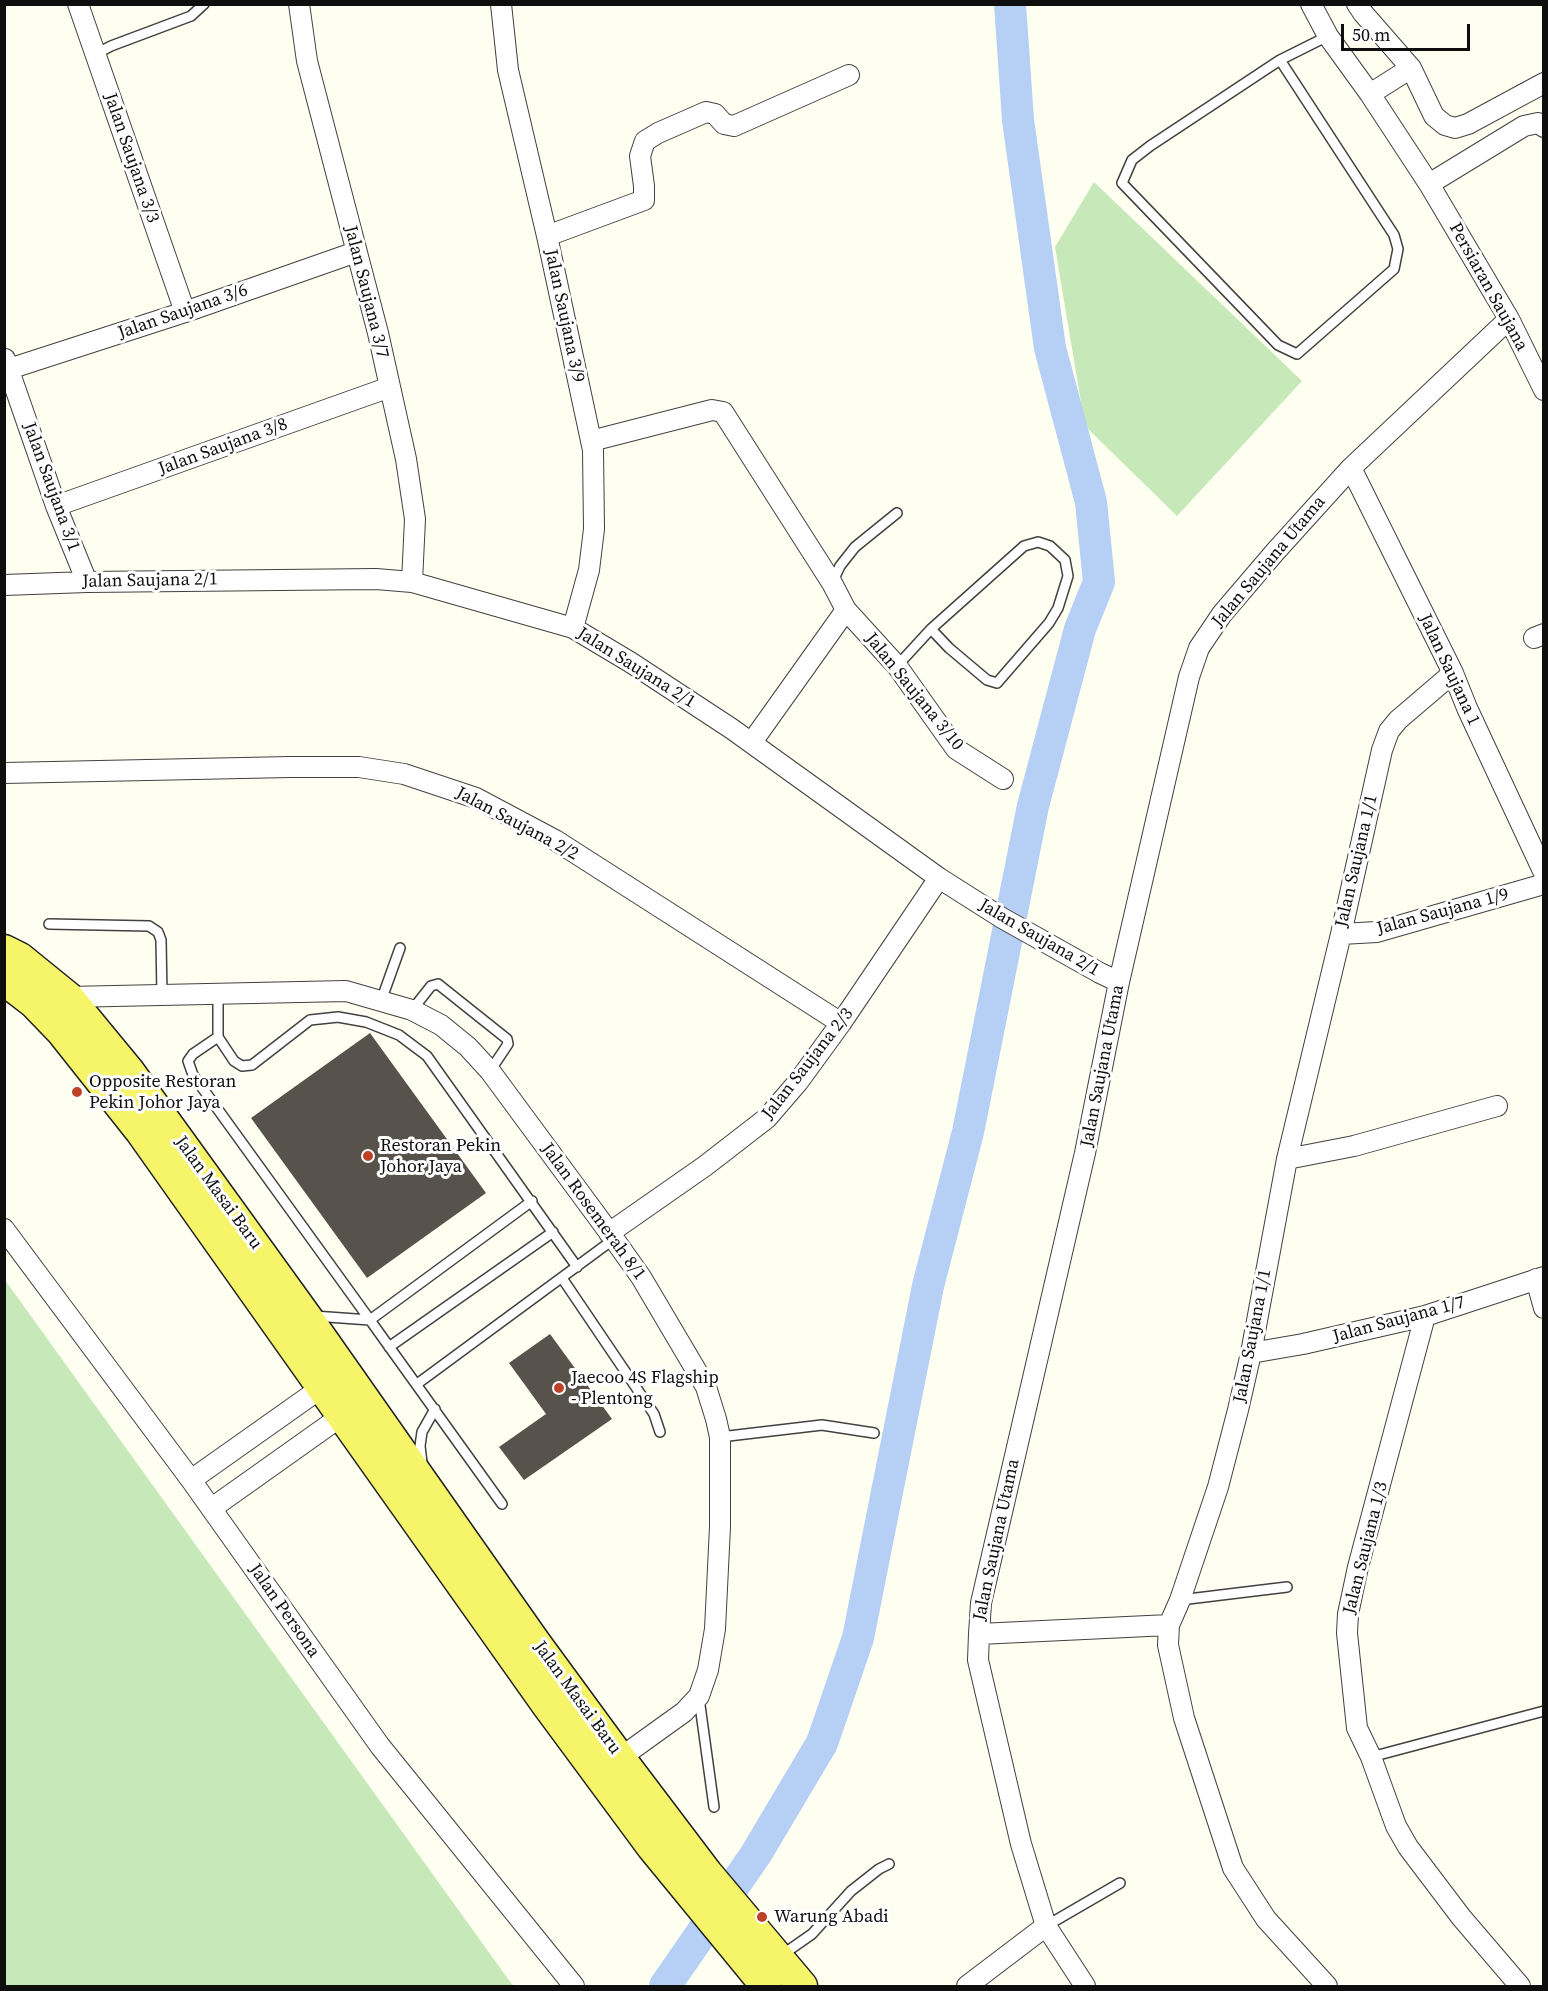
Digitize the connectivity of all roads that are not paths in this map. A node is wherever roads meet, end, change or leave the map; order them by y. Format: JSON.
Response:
{"nodes":[{"id":1,"x":78,"y":4,"type":"edge"},
{"id":2,"x":204,"y":4,"type":"edge"},
{"id":3,"x":299,"y":4,"type":"edge"},
{"id":4,"x":501,"y":4,"type":"edge"},
{"id":5,"x":1311,"y":4,"type":"edge"},
{"id":6,"x":1357,"y":4,"type":"edge"},
{"id":7,"x":1328,"y":36,"type":"junction"},
{"id":8,"x":94,"y":55,"type":"junction"},
{"id":9,"x":1280,"y":60,"type":"junction"},
{"id":10,"x":1411,"y":68,"type":"junction"},
{"id":11,"x":849,"y":75,"type":"dead end"},
{"id":12,"x":1544,"y":83,"type":"edge"},
{"id":13,"x":1370,"y":93,"type":"junction"},
{"id":14,"x":1544,"y":127,"type":"edge"},
{"id":15,"x":1430,"y":184,"type":"junction"},
{"id":16,"x":547,"y":236,"type":"junction"},
{"id":17,"x":356,"y":252,"type":"junction"},
{"id":18,"x":185,"y":312,"type":"junction"},
{"id":19,"x":1509,"y":319,"type":"junction"},
{"id":20,"x":7,"y":364,"type":"edge"},
{"id":21,"x":390,"y":387,"type":"junction"},
{"id":22,"x":1544,"y":390,"type":"edge"},
{"id":23,"x":591,"y":441,"type":"junction"},
{"id":24,"x":1357,"y":479,"type":"junction"},
{"id":25,"x":56,"y":506,"type":"junction"},
{"id":26,"x":897,"y":513,"type":"dead end"},
{"id":27,"x":87,"y":582,"type":"junction"},
{"id":28,"x":412,"y":582,"type":"junction"},
{"id":29,"x":832,"y":583,"type":"junction"},
{"id":30,"x":4,"y":585,"type":"edge"},
{"id":31,"x":846,"y":610,"type":"junction"},
{"id":32,"x":573,"y":628,"type":"junction"},
{"id":33,"x":931,"y":629,"type":"junction"},
{"id":34,"x":897,"y":666,"type":"junction"},
{"id":35,"x":1443,"y":682,"type":"junction"},
{"id":36,"x":752,"y":742,"type":"junction"},
{"id":37,"x":4,"y":773,"type":"edge"},
{"id":38,"x":1003,"y":779,"type":"dead end"},
{"id":39,"x":1544,"y":873,"type":"edge"},
{"id":40,"x":939,"y":878,"type":"junction"},
{"id":41,"x":1544,"y":884,"type":"edge"},
{"id":42,"x":49,"y":924,"type":"dead end"},
{"id":43,"x":1341,"y":934,"type":"junction"},
{"id":44,"x":400,"y":948,"type":"dead end"},
{"id":45,"x":4,"y":950,"type":"edge"},
{"id":46,"x":4,"y":980,"type":"edge"},
{"id":47,"x":1119,"y":982,"type":"junction"},
{"id":48,"x":218,"y":994,"type":"junction"},
{"id":49,"x":162,"y":996,"type":"junction"},
{"id":50,"x":68,"y":997,"type":"junction"},
{"id":51,"x":381,"y":1001,"type":"junction"},
{"id":52,"x":412,"y":1010,"type":"junction"},
{"id":53,"x":841,"y":1023,"type":"junction"},
{"id":54,"x":218,"y":1037,"type":"junction"},
{"id":55,"x":490,"y":1071,"type":"junction"},
{"id":56,"x":1497,"y":1106,"type":"dead end"},
{"id":57,"x":1287,"y":1159,"type":"junction"},
{"id":58,"x":532,"y":1201,"type":"junction"},
{"id":59,"x":4,"y":1229,"type":"edge"},
{"id":60,"x":553,"y":1232,"type":"junction"},
{"id":61,"x":612,"y":1236,"type":"junction"},
{"id":62,"x":577,"y":1266,"type":"junction"},
{"id":63,"x":562,"y":1278,"type":"junction"},
{"id":64,"x":1540,"y":1278,"type":"edge"},
{"id":65,"x":1544,"y":1308,"type":"edge"},
{"id":66,"x":306,"y":1316,"type":"junction"},
{"id":67,"x":1425,"y":1316,"type":"junction"},
{"id":68,"x":370,"y":1320,"type":"junction"},
{"id":69,"x":389,"y":1347,"type":"junction"},
{"id":70,"x":1251,"y":1353,"type":"junction"},
{"id":71,"x":334,"y":1379,"type":"junction"},
{"id":72,"x":417,"y":1384,"type":"junction"},
{"id":73,"x":353,"y":1407,"type":"junction"},
{"id":74,"x":435,"y":1409,"type":"junction"},
{"id":75,"x":660,"y":1431,"type":"dead end"},
{"id":76,"x":874,"y":1433,"type":"dead end"},
{"id":77,"x":720,"y":1437,"type":"junction"},
{"id":78,"x":191,"y":1480,"type":"junction"},
{"id":79,"x":424,"y":1484,"type":"junction"},
{"id":80,"x":502,"y":1503,"type":"dead end"},
{"id":81,"x":212,"y":1508,"type":"junction"},
{"id":82,"x":1287,"y":1587,"type":"dead end"},
{"id":83,"x":1180,"y":1600,"type":"junction"},
{"id":84,"x":1169,"y":1625,"type":"junction"},
{"id":85,"x":979,"y":1634,"type":"junction"},
{"id":86,"x":699,"y":1696,"type":"junction"},
{"id":87,"x":1544,"y":1710,"type":"edge"},
{"id":88,"x":1371,"y":1757,"type":"junction"},
{"id":89,"x":620,"y":1758,"type":"junction"},
{"id":90,"x":614,"y":1796,"type":"junction"},
{"id":91,"x":714,"y":1807,"type":"dead end"},
{"id":92,"x":889,"y":1864,"type":"dead end"},
{"id":93,"x":1119,"y":1883,"type":"dead end"},
{"id":94,"x":698,"y":1884,"type":"junction"},
{"id":95,"x":1046,"y":1926,"type":"junction"},
{"id":96,"x":759,"y":1950,"type":"junction"},
{"id":97,"x":574,"y":1986,"type":"edge"},
{"id":98,"x":766,"y":1986,"type":"edge"},
{"id":99,"x":802,"y":1986,"type":"edge"},
{"id":100,"x":967,"y":1986,"type":"edge"},
{"id":101,"x":1085,"y":1986,"type":"edge"},
{"id":102,"x":1327,"y":1986,"type":"edge"},
{"id":103,"x":1520,"y":1986,"type":"edge"}],
"edges":[{"from":1,"to":8,"type":"street","name":"Jalan Saujana 3/3"},
{"from":2,"to":8,"type":"lane"},
{"from":3,"to":17,"type":"street","name":"Jalan Saujana 3/7"},
{"from":4,"to":16,"type":"street","name":"Jalan Saujana 3/9"},
{"from":5,"to":7,"type":"street","name":"Persiaran Saujana"},
{"from":6,"to":10,"type":"street"},
{"from":7,"to":9,"type":"lane"},
{"from":7,"to":13,"type":"street","name":"Persiaran Saujana"},
{"from":8,"to":18,"type":"street","name":"Jalan Saujana 3/3"},
{"from":9,"to":9,"type":"lane"},
{"from":10,"to":12,"type":"street"},
{"from":10,"to":13,"type":"street"},
{"from":11,"to":16,"type":"street"},
{"from":13,"to":15,"type":"street","name":"Persiaran Saujana"},
{"from":14,"to":15,"type":"street"},
{"from":15,"to":19,"type":"street","name":"Persiaran Saujana"},
{"from":16,"to":23,"type":"street","name":"Jalan Saujana 3/9"},
{"from":17,"to":18,"type":"street","name":"Jalan Saujana 3/6"},
{"from":17,"to":21,"type":"street","name":"Jalan Saujana 3/7"},
{"from":18,"to":20,"type":"street","name":"Jalan Saujana 3/6"},
{"from":19,"to":22,"type":"street","name":"Persiaran Saujana"},
{"from":19,"to":24,"type":"street","name":"Jalan Saujana Utama"},
{"from":20,"to":25,"type":"street","name":"Jalan Saujana 3/1"},
{"from":21,"to":25,"type":"street","name":"Jalan Saujana 3/8"},
{"from":21,"to":28,"type":"street","name":"Jalan Saujana 3/7"},
{"from":23,"to":29,"type":"street","name":"Jalan Saujana 3/10"},
{"from":23,"to":32,"type":"street","name":"Jalan Saujana 3/9"},
{"from":24,"to":35,"type":"street","name":"Jalan Saujana 1"},
{"from":24,"to":47,"type":"street","name":"Jalan Saujana Utama"},
{"from":25,"to":27,"type":"street","name":"Jalan Saujana 3/1"},
{"from":26,"to":29,"type":"lane"},
{"from":27,"to":28,"type":"street","name":"Jalan Saujana 2/1"},
{"from":27,"to":30,"type":"street","name":"Jalan Saujana 2/1"},
{"from":28,"to":32,"type":"street","name":"Jalan Saujana 2/1"},
{"from":29,"to":31,"type":"street","name":"Jalan Saujana 3/10"},
{"from":31,"to":34,"type":"street","name":"Jalan Saujana 3/10"},
{"from":31,"to":36,"type":"street"},
{"from":32,"to":36,"type":"street","name":"Jalan Saujana 2/1"},
{"from":33,"to":33,"type":"lane"},
{"from":33,"to":34,"type":"lane"},
{"from":34,"to":38,"type":"street","name":"Jalan Saujana 3/10"},
{"from":35,"to":39,"type":"street","name":"Jalan Saujana 1"},
{"from":35,"to":43,"type":"street","name":"Jalan Saujana 1/1"},
{"from":36,"to":40,"type":"street","name":"Jalan Saujana 2/1"},
{"from":37,"to":53,"type":"street","name":"Jalan Saujana 2/2"},
{"from":40,"to":47,"type":"street","name":"Jalan Saujana 2/1"},
{"from":40,"to":53,"type":"street","name":"Jalan Saujana 2/3"},
{"from":41,"to":43,"type":"street","name":"Jalan Saujana 1/9"},
{"from":42,"to":49,"type":"lane"},
{"from":43,"to":57,"type":"street","name":"Jalan Saujana 1/1"},
{"from":44,"to":51,"type":"lane"},
{"from":45,"to":50,"type":"main road","name":"Jalan Masai Baru"},
{"from":46,"to":71,"type":"main road","name":"Jalan Masai Baru"},
{"from":47,"to":85,"type":"street","name":"Jalan Saujana Utama"},
{"from":48,"to":49,"type":"street","name":"Jalan Rosemerah 8/1"},
{"from":48,"to":51,"type":"street","name":"Jalan Rosemerah 8/1"},
{"from":48,"to":54,"type":"lane"},
{"from":49,"to":50,"type":"street","name":"Jalan Rosemerah 8/1"},
{"from":50,"to":66,"type":"main road","name":"Jalan Masai Baru"},
{"from":51,"to":52,"type":"street","name":"Jalan Rosemerah 8/1"},
{"from":52,"to":55,"type":"street","name":"Jalan Rosemerah 8/1"},
{"from":52,"to":55,"type":"lane"},
{"from":53,"to":61,"type":"street","name":"Jalan Saujana 2/3"},
{"from":54,"to":58,"type":"lane"},
{"from":54,"to":68,"type":"lane"},
{"from":55,"to":61,"type":"street","name":"Jalan Rosemerah 8/1"},
{"from":56,"to":57,"type":"street"},
{"from":57,"to":70,"type":"street","name":"Jalan Saujana 1/1"},
{"from":58,"to":60,"type":"lane"},
{"from":58,"to":68,"type":"lane"},
{"from":59,"to":78,"type":"street","name":"Jalan Persona"},
{"from":60,"to":62,"type":"lane"},
{"from":60,"to":69,"type":"lane"},
{"from":61,"to":62,"type":"lane"},
{"from":61,"to":77,"type":"street","name":"Jalan Rosemerah 8/1"},
{"from":62,"to":63,"type":"lane"},
{"from":63,"to":72,"type":"lane"},
{"from":63,"to":75,"type":"lane"},
{"from":64,"to":65,"type":"street"},
{"from":64,"to":67,"type":"street","name":"Jalan Saujana 1/7"},
{"from":66,"to":68,"type":"lane"},
{"from":66,"to":71,"type":"main road","name":"Jalan Masai Baru"},
{"from":67,"to":70,"type":"street","name":"Jalan Saujana 1/7"},
{"from":67,"to":88,"type":"street","name":"Jalan Saujana 1/3"},
{"from":68,"to":69,"type":"lane"},
{"from":69,"to":72,"type":"lane"},
{"from":70,"to":83,"type":"street","name":"Jalan Saujana 1/1"},
{"from":71,"to":73,"type":"main road","name":"Jalan Masai Baru"},
{"from":71,"to":78,"type":"street"},
{"from":72,"to":74,"type":"lane"},
{"from":73,"to":79,"type":"main road","name":"Jalan Masai Baru"},
{"from":73,"to":81,"type":"street"},
{"from":73,"to":90,"type":"main road","name":"Jalan Masai Baru"},
{"from":74,"to":79,"type":"lane"},
{"from":74,"to":80,"type":"lane"},
{"from":76,"to":77,"type":"lane"},
{"from":77,"to":86,"type":"street","name":"Jalan Rosemerah 8/1"},
{"from":78,"to":81,"type":"street","name":"Jalan Persona"},
{"from":79,"to":89,"type":"main road","name":"Jalan Masai Baru"},
{"from":81,"to":97,"type":"street","name":"Jalan Persona"},
{"from":82,"to":83,"type":"lane"},
{"from":83,"to":84,"type":"street","name":"Jalan Saujana 1/1"},
{"from":84,"to":85,"type":"street"},
{"from":84,"to":102,"type":"street","name":"Jalan Saujana 1/1"},
{"from":85,"to":95,"type":"street","name":"Jalan Saujana Utama"},
{"from":86,"to":89,"type":"street","name":"Jalan Rosemerah 8/1"},
{"from":86,"to":91,"type":"lane"},
{"from":87,"to":88,"type":"lane"},
{"from":88,"to":103,"type":"street","name":"Jalan Saujana 1/3"},
{"from":89,"to":90,"type":"main road"},
{"from":89,"to":94,"type":"main road","name":"Jalan Masai Baru"},
{"from":90,"to":94,"type":"main road","name":"Jalan Masai Baru"},
{"from":92,"to":96,"type":"lane"},
{"from":93,"to":95,"type":"lane"},
{"from":94,"to":96,"type":"main road","name":"Jalan Masai Baru"},
{"from":95,"to":100,"type":"street"},
{"from":95,"to":101,"type":"street","name":"Jalan Saujana Utama"},
{"from":96,"to":98,"type":"main road","name":"Jalan Masai Baru"},
{"from":96,"to":99,"type":"main road","name":"Jalan Masai Baru"}]}
